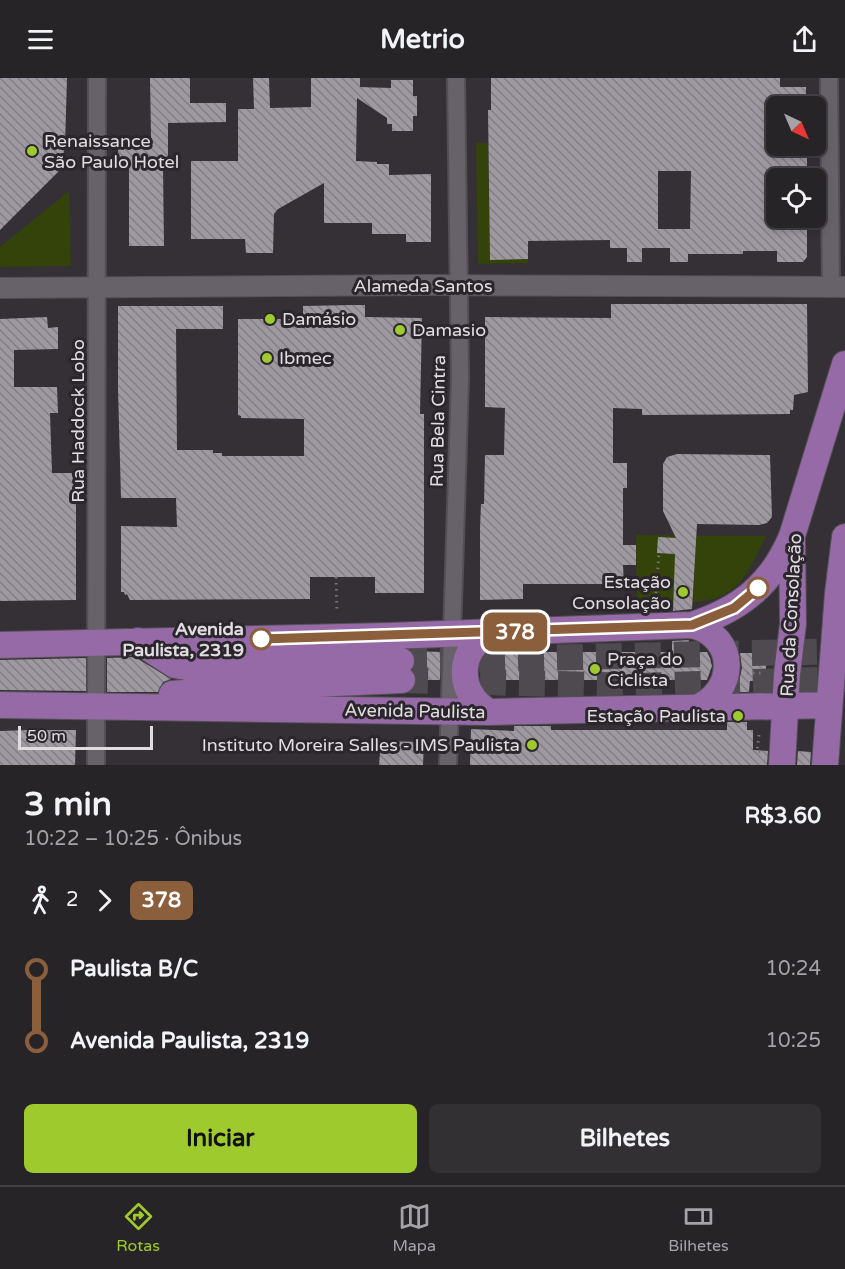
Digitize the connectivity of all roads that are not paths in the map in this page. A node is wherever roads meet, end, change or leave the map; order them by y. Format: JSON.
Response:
{"nodes":[{"id":1,"x":97,"y":78,"type":"edge"},
{"id":2,"x":456,"y":78,"type":"edge"},
{"id":3,"x":829,"y":78,"type":"edge"},
{"id":4,"x":459,"y":286,"type":"junction"},
{"id":5,"x":838,"y":287,"type":"edge"},
{"id":6,"x":0,"y":288,"type":"edge"},
{"id":7,"x":98,"y":288,"type":"junction"},
{"id":8,"x":845,"y":363,"type":"edge"},
{"id":9,"x":792,"y":536,"type":"junction"},
{"id":10,"x":845,"y":537,"type":"edge"},
{"id":11,"x":841,"y":593,"type":"edge"},
{"id":12,"x":692,"y":625,"type":"junction"},
{"id":13,"x":490,"y":633,"type":"junction"},
{"id":14,"x":453,"y":634,"type":"junction"},
{"id":15,"x":388,"y":636,"type":"junction"},
{"id":16,"x":138,"y":641,"type":"junction"},
{"id":17,"x":97,"y":642,"type":"junction"},
{"id":18,"x":0,"y":645,"type":"edge"},
{"id":19,"x":0,"y":705,"type":"edge"},
{"id":20,"x":786,"y":705,"type":"junction"},
{"id":21,"x":829,"y":705,"type":"junction"},
{"id":22,"x":97,"y":706,"type":"junction"},
{"id":23,"x":138,"y":707,"type":"junction"},
{"id":24,"x":694,"y":709,"type":"junction"},
{"id":25,"x":387,"y":711,"type":"junction"},
{"id":26,"x":450,"y":712,"type":"junction"},
{"id":27,"x":489,"y":712,"type":"junction"},
{"id":28,"x":96,"y":765,"type":"edge"},
{"id":29,"x":448,"y":765,"type":"edge"},
{"id":30,"x":782,"y":765,"type":"edge"},
{"id":31,"x":825,"y":765,"type":"edge"}],
"edges":[{"from":1,"to":7,"type":"street","name":"Rua Haddock Lobo"},
{"from":2,"to":4,"type":"street","name":"Rua Bela Cintra"},
{"from":3,"to":5,"type":"street"},
{"from":4,"to":5,"type":"street","name":"Alameda Santos"},
{"from":4,"to":7,"type":"street","name":"Alameda Santos"},
{"from":4,"to":14,"type":"street","name":"Rua Bela Cintra"},
{"from":6,"to":7,"type":"street","name":"Alameda Santos"},
{"from":7,"to":17,"type":"street","name":"Rua Haddock Lobo"},
{"from":8,"to":9,"type":"main road","name":"Rua da Consolação"},
{"from":9,"to":12,"type":"main road"},
{"from":9,"to":20,"type":"main road","name":"Rua da Consolação"},
{"from":10,"to":11,"type":"main road"},
{"from":11,"to":21,"type":"main road"},
{"from":12,"to":13,"type":"main road"},
{"from":12,"to":24,"type":"main road"},
{"from":13,"to":14,"type":"main road"},
{"from":13,"to":27,"type":"main road"},
{"from":14,"to":15,"type":"main road"},
{"from":14,"to":26,"type":"street","name":"Rua Bela Cintra"},
{"from":15,"to":16,"type":"main road"},
{"from":15,"to":25,"type":"main road"},
{"from":16,"to":17,"type":"main road"},
{"from":16,"to":23,"type":"main road"},
{"from":17,"to":18,"type":"main road"},
{"from":17,"to":22,"type":"street","name":"Rua Haddock Lobo"},
{"from":19,"to":22,"type":"main road","name":"Avenida Paulista"},
{"from":20,"to":21,"type":"main road","name":"Avenida Paulista"},
{"from":20,"to":24,"type":"main road","name":"Avenida Paulista"},
{"from":20,"to":30,"type":"main road","name":"Rua da Consolação"},
{"from":21,"to":31,"type":"main road"},
{"from":22,"to":23,"type":"main road","name":"Avenida Paulista"},
{"from":22,"to":28,"type":"street","name":"Rua Haddock Lobo"},
{"from":23,"to":25,"type":"main road","name":"Avenida Paulista"},
{"from":24,"to":27,"type":"main road","name":"Avenida Paulista"},
{"from":25,"to":26,"type":"main road","name":"Avenida Paulista"},
{"from":26,"to":27,"type":"main road","name":"Avenida Paulista"},
{"from":26,"to":29,"type":"street","name":"Rua Bela Cintra"}]}
